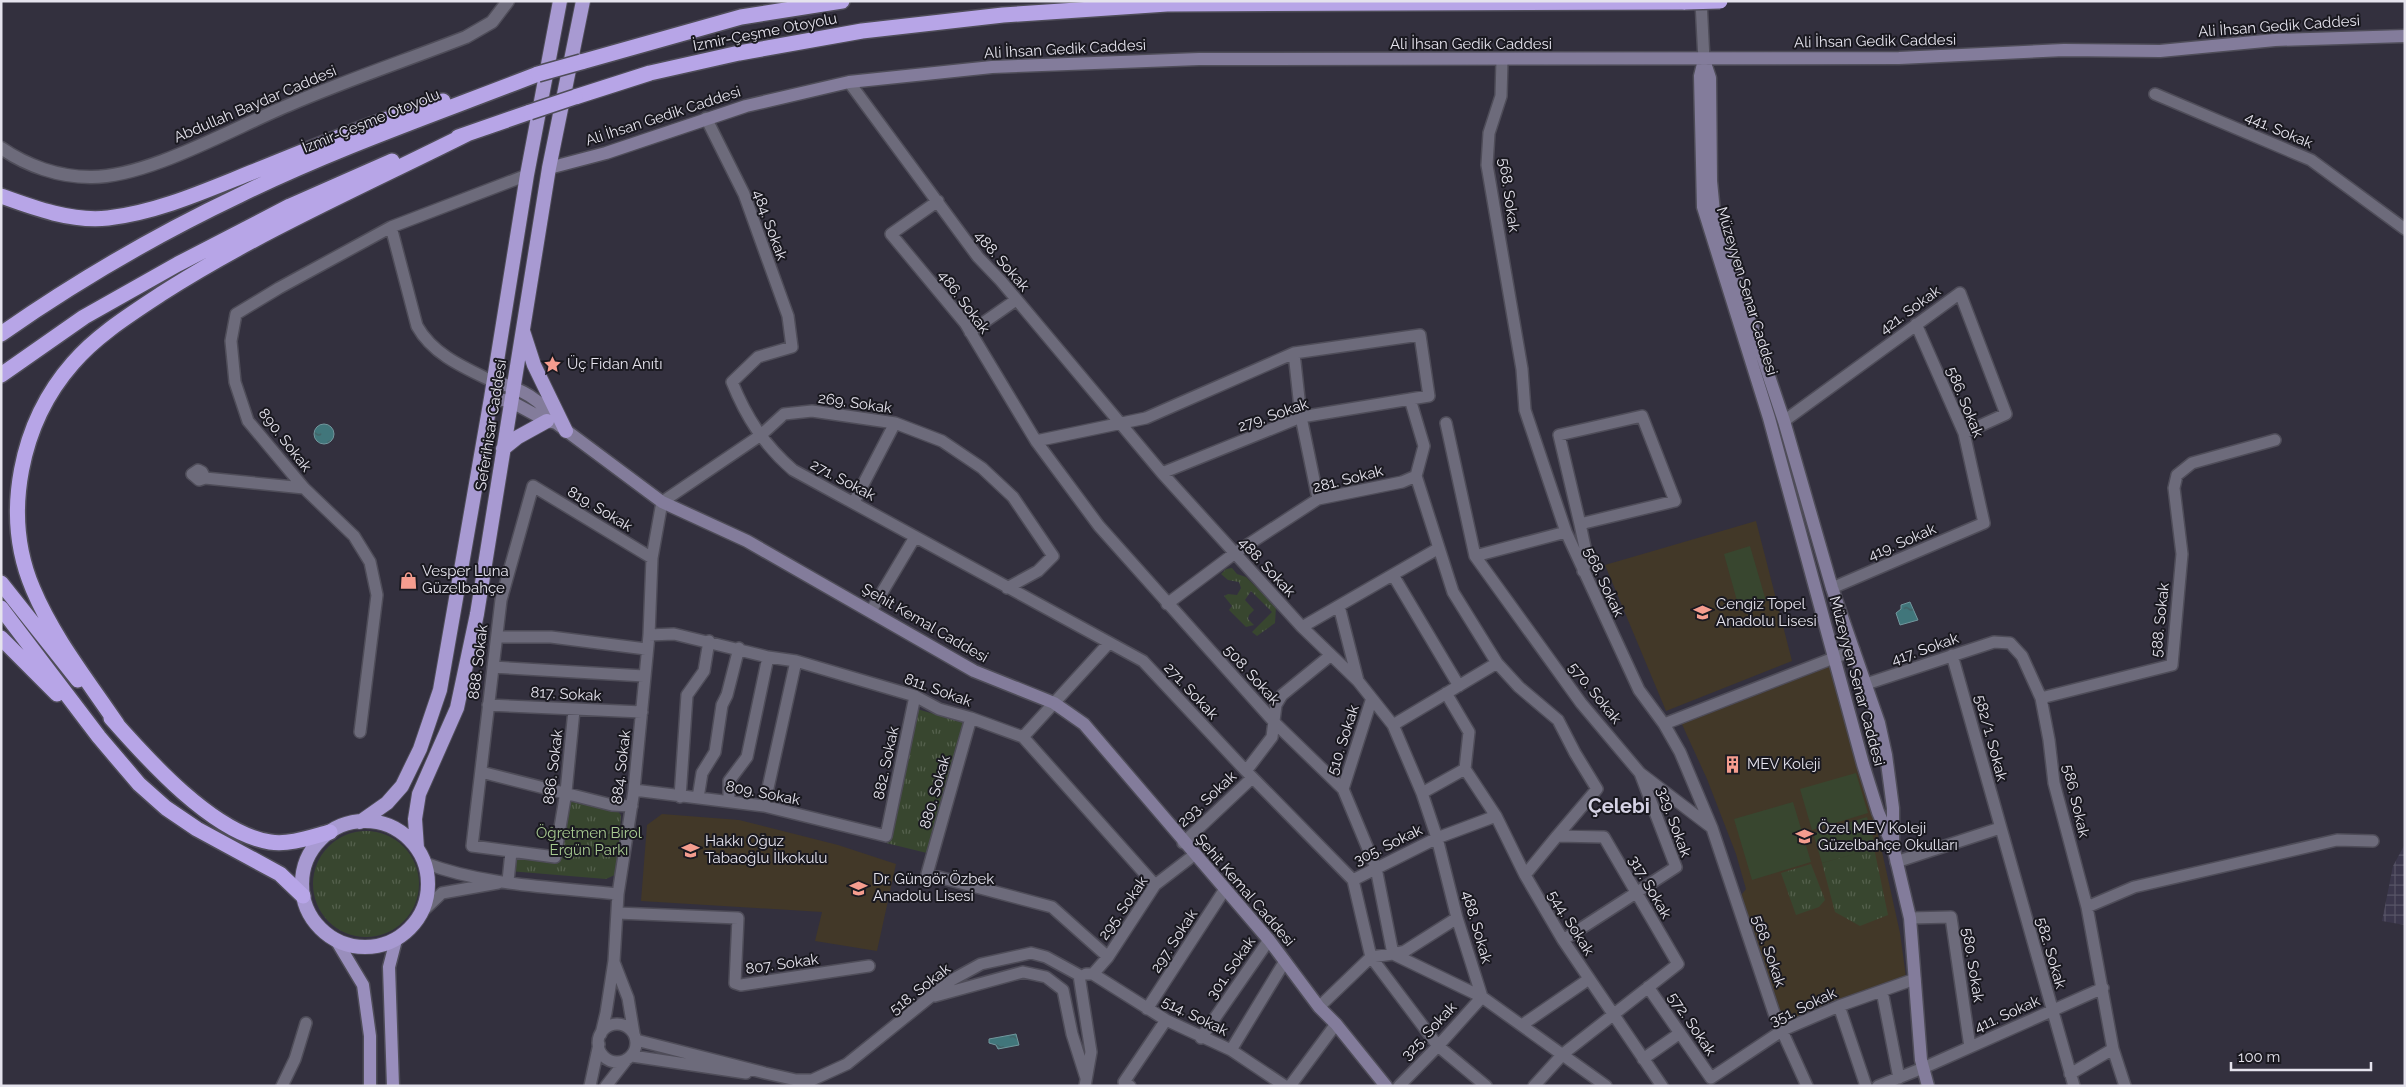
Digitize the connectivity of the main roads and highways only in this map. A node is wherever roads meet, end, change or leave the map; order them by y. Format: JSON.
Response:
{"nodes":[{"id":1,"x":560,"y":1,"type":"edge"},
{"id":2,"x":583,"y":1,"type":"edge"},
{"id":3,"x":842,"y":1,"type":"edge"},
{"id":4,"x":1720,"y":1,"type":"edge"},
{"id":5,"x":1730,"y":1,"type":"edge"},
{"id":6,"x":1685,"y":2,"type":"edge"},
{"id":7,"x":2405,"y":36,"type":"edge"},
{"id":8,"x":1704,"y":60,"type":"junction"},
{"id":9,"x":538,"y":74,"type":"junction"},
{"id":10,"x":467,"y":134,"type":"junction"},
{"id":11,"x":549,"y":168,"type":"junction"},
{"id":12,"x":1,"y":196,"type":"edge"},
{"id":13,"x":522,"y":328,"type":"junction"},
{"id":14,"x":1,"y":334,"type":"edge"},
{"id":15,"x":1,"y":375,"type":"edge"},
{"id":16,"x":494,"y":382,"type":"junction"},
{"id":17,"x":513,"y":386,"type":"junction"},
{"id":18,"x":491,"y":398,"type":"junction"},
{"id":19,"x":510,"y":402,"type":"junction"},
{"id":20,"x":556,"y":425,"type":"junction"},
{"id":21,"x":503,"y":449,"type":"junction"},
{"id":22,"x":1,"y":583,"type":"edge"},
{"id":23,"x":1,"y":608,"type":"edge"},
{"id":24,"x":1,"y":638,"type":"edge"},
{"id":25,"x":117,"y":724,"type":"junction"},
{"id":26,"x":99,"y":737,"type":"junction"},
{"id":27,"x":360,"y":822,"type":"junction"},
{"id":28,"x":330,"y":832,"type":"junction"},
{"id":29,"x":1893,"y":846,"type":"junction"},
{"id":30,"x":417,"y":848,"type":"junction"},
{"id":31,"x":304,"y":896,"type":"junction"},
{"id":32,"x":336,"y":940,"type":"junction"},
{"id":33,"x":396,"y":940,"type":"junction"},
{"id":34,"x":370,"y":1086,"type":"edge"},
{"id":35,"x":393,"y":1086,"type":"edge"},
{"id":36,"x":1386,"y":1086,"type":"edge"},
{"id":37,"x":1928,"y":1086,"type":"edge"}],
"edges":[{"from":1,"to":16,"type":"highway","name":"Seferihisar Caddesi"},
{"from":2,"to":11,"type":"highway","name":"Seferihisar Caddesi"},
{"from":3,"to":9,"type":"highway","name":"İzmir-Çeşme Otoyolu","bridge":true},
{"from":4,"to":5,"type":"highway"},
{"from":4,"to":6,"type":"highway","name":"İzmir-Çeşme Otoyolu","bridge":true},
{"from":6,"to":10,"type":"highway","name":"İzmir-Çeşme Otoyolu","bridge":true},
{"from":7,"to":8,"type":"main road","name":"Ali İhsan Gedik Caddesi"},
{"from":8,"to":11,"type":"main road","name":"Ali İhsan Gedik Caddesi"},
{"from":8,"to":29,"type":"main road","name":"Müzeyyen Senar Caddesi"},
{"from":8,"to":29,"type":"main road","name":"Müzeyyen Senar Caddesi"},
{"from":9,"to":12,"type":"highway"},
{"from":9,"to":14,"type":"highway","name":"İzmir-Çeşme Otoyolu"},
{"from":10,"to":15,"type":"highway"},
{"from":10,"to":25,"type":"highway"},
{"from":11,"to":13,"type":"highway","name":"Seferihisar Caddesi"},
{"from":13,"to":17,"type":"highway","name":"Seferihisar Caddesi"},
{"from":13,"to":20,"type":"highway"},
{"from":16,"to":17,"type":"main road","name":"Şehit Kemal Caddesi"},
{"from":16,"to":18,"type":"highway","name":"Seferihisar Caddesi"},
{"from":17,"to":19,"type":"highway","name":"Seferihisar Caddesi"},
{"from":17,"to":20,"type":"main road","name":"Şehit Kemal Caddesi"},
{"from":18,"to":19,"type":"main road","name":"Şehit Kemal Caddesi"},
{"from":18,"to":27,"type":"highway","name":"Seferihisar Caddesi"},
{"from":19,"to":20,"type":"main road","name":"Şehit Kemal Caddesi"},
{"from":19,"to":21,"type":"highway","name":"Seferihisar Caddesi"},
{"from":20,"to":21,"type":"highway"},
{"from":20,"to":36,"type":"main road","name":"Şehit Kemal Caddesi"},
{"from":21,"to":30,"type":"highway","name":"Seferihisar Caddesi"},
{"from":22,"to":25,"type":"highway"},
{"from":23,"to":26,"type":"highway"},
{"from":24,"to":26,"type":"highway"},
{"from":25,"to":28,"type":"highway"},
{"from":26,"to":31,"type":"highway"},
{"from":27,"to":28,"type":"highway"},
{"from":27,"to":30,"type":"highway"},
{"from":28,"to":31,"type":"highway"},
{"from":29,"to":37,"type":"main road","name":"Müzeyyen Senar Caddesi"},
{"from":30,"to":33,"type":"highway"},
{"from":31,"to":32,"type":"highway"},
{"from":32,"to":33,"type":"highway"},
{"from":32,"to":34,"type":"main road"},
{"from":33,"to":35,"type":"main road"}]}
